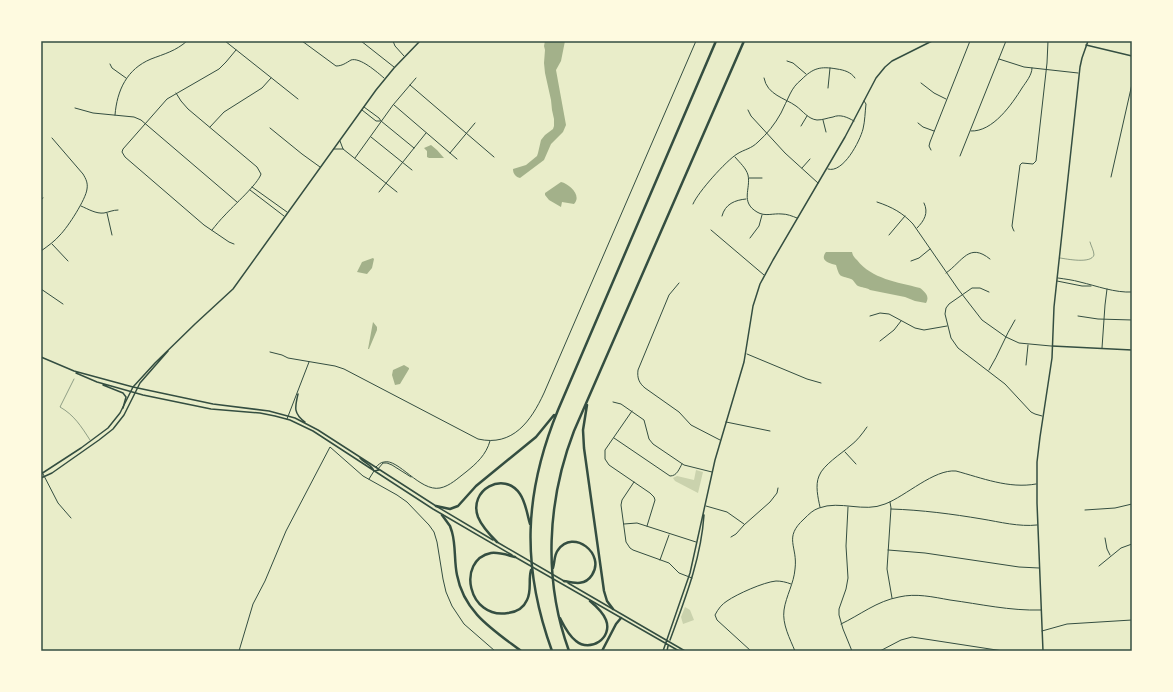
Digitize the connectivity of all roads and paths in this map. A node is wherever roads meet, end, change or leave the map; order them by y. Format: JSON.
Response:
{"nodes":[{"id":1,"x":187,"y":41,"type":"edge"},
{"id":2,"x":225,"y":41,"type":"edge"},
{"id":3,"x":302,"y":41,"type":"edge"},
{"id":4,"x":361,"y":41,"type":"edge"},
{"id":5,"x":393,"y":41,"type":"edge"},
{"id":6,"x":420,"y":41,"type":"edge"},
{"id":7,"x":696,"y":41,"type":"edge"},
{"id":8,"x":716,"y":41,"type":"edge"},
{"id":9,"x":744,"y":41,"type":"edge"},
{"id":10,"x":931,"y":41,"type":"edge"},
{"id":11,"x":970,"y":41,"type":"edge"},
{"id":12,"x":1006,"y":41,"type":"edge"},
{"id":13,"x":1048,"y":41,"type":"edge"},
{"id":14,"x":1088,"y":41,"type":"edge"},
{"id":15,"x":1086,"y":45,"type":"junction"},
{"id":16,"x":236,"y":50,"type":"junction"},
{"id":17,"x":1132,"y":56,"type":"edge"},
{"id":18,"x":405,"y":57,"type":"junction"},
{"id":19,"x":999,"y":58,"type":"junction"},
{"id":20,"x":787,"y":61,"type":"dead end"},
{"id":21,"x":110,"y":64,"type":"dead end"},
{"id":22,"x":394,"y":68,"type":"junction"},
{"id":23,"x":830,"y":68,"type":"junction"},
{"id":24,"x":1032,"y":68,"type":"junction"},
{"id":25,"x":1046,"y":70,"type":"junction"},
{"id":26,"x":1079,"y":74,"type":"junction"},
{"id":27,"x":806,"y":75,"type":"junction"},
{"id":28,"x":271,"y":77,"type":"junction"},
{"id":29,"x":416,"y":78,"type":"dead end"},
{"id":30,"x":764,"y":78,"type":"dead end"},
{"id":31,"x":855,"y":78,"type":"dead end"},
{"id":32,"x":126,"y":79,"type":"junction"},
{"id":33,"x":385,"y":79,"type":"junction"},
{"id":34,"x":921,"y":83,"type":"dead end"},
{"id":35,"x":1132,"y":84,"type":"edge"},
{"id":36,"x":410,"y":85,"type":"junction"},
{"id":37,"x":828,"y":88,"type":"dead end"},
{"id":38,"x":176,"y":93,"type":"junction"},
{"id":39,"x":298,"y":99,"type":"dead end"},
{"id":40,"x":947,"y":99,"type":"junction"},
{"id":41,"x":787,"y":101,"type":"junction"},
{"id":42,"x":864,"y":101,"type":"junction"},
{"id":43,"x":393,"y":105,"type":"junction"},
{"id":44,"x":364,"y":107,"type":"junction"},
{"id":45,"x":75,"y":108,"type":"dead end"},
{"id":46,"x":362,"y":110,"type":"junction"},
{"id":47,"x":748,"y":110,"type":"dead end"},
{"id":48,"x":115,"y":116,"type":"junction"},
{"id":49,"x":807,"y":116,"type":"junction"},
{"id":50,"x":823,"y":120,"type":"junction"},
{"id":51,"x":381,"y":121,"type":"junction"},
{"id":52,"x":854,"y":121,"type":"junction"},
{"id":53,"x":146,"y":123,"type":"junction"},
{"id":54,"x":475,"y":123,"type":"dead end"},
{"id":55,"x":918,"y":123,"type":"dead end"},
{"id":56,"x":801,"y":126,"type":"dead end"},
{"id":57,"x":210,"y":127,"type":"junction"},
{"id":58,"x":270,"y":128,"type":"dead end"},
{"id":59,"x":934,"y":131,"type":"junction"},
{"id":60,"x":970,"y":131,"type":"junction"},
{"id":61,"x":826,"y":132,"type":"dead end"},
{"id":62,"x":426,"y":133,"type":"junction"},
{"id":63,"x":466,"y":133,"type":"junction"},
{"id":64,"x":767,"y":133,"type":"junction"},
{"id":65,"x":370,"y":137,"type":"junction"},
{"id":66,"x":52,"y":138,"type":"dead end"},
{"id":67,"x":340,"y":140,"type":"junction"},
{"id":68,"x":414,"y":148,"type":"junction"},
{"id":69,"x":334,"y":149,"type":"junction"},
{"id":70,"x":343,"y":149,"type":"junction"},
{"id":71,"x":931,"y":150,"type":"dead end"},
{"id":72,"x":449,"y":153,"type":"junction"},
{"id":73,"x":735,"y":156,"type":"junction"},
{"id":74,"x":960,"y":156,"type":"dead end"},
{"id":75,"x":494,"y":157,"type":"dead end"},
{"id":76,"x":355,"y":158,"type":"junction"},
{"id":77,"x":810,"y":159,"type":"dead end"},
{"id":78,"x":457,"y":160,"type":"dead end"},
{"id":79,"x":403,"y":162,"type":"junction"},
{"id":80,"x":320,"y":168,"type":"junction"},
{"id":81,"x":827,"y":168,"type":"junction"},
{"id":82,"x":801,"y":169,"type":"junction"},
{"id":83,"x":412,"y":170,"type":"dead end"},
{"id":84,"x":1111,"y":177,"type":"dead end"},
{"id":85,"x":748,"y":178,"type":"junction"},
{"id":86,"x":762,"y":178,"type":"dead end"},
{"id":87,"x":386,"y":183,"type":"junction"},
{"id":88,"x":818,"y":184,"type":"junction"},
{"id":89,"x":252,"y":187,"type":"junction"},
{"id":90,"x":249,"y":190,"type":"junction"},
{"id":91,"x":379,"y":192,"type":"dead end"},
{"id":92,"x":397,"y":192,"type":"dead end"},
{"id":93,"x":43,"y":198,"type":"dead end"},
{"id":94,"x":41,"y":199,"type":"edge"},
{"id":95,"x":747,"y":199,"type":"junction"},
{"id":96,"x":237,"y":202,"type":"junction"},
{"id":97,"x":877,"y":202,"type":"dead end"},
{"id":98,"x":924,"y":203,"type":"dead end"},
{"id":99,"x":693,"y":204,"type":"dead end"},
{"id":100,"x":80,"y":205,"type":"junction"},
{"id":101,"x":118,"y":210,"type":"dead end"},
{"id":102,"x":106,"y":213,"type":"junction"},
{"id":103,"x":287,"y":213,"type":"junction"},
{"id":104,"x":763,"y":215,"type":"junction"},
{"id":105,"x":285,"y":216,"type":"junction"},
{"id":106,"x":722,"y":216,"type":"dead end"},
{"id":107,"x":905,"y":216,"type":"junction"},
{"id":108,"x":797,"y":219,"type":"junction"},
{"id":109,"x":917,"y":229,"type":"junction"},
{"id":110,"x":711,"y":230,"type":"dead end"},
{"id":111,"x":212,"y":231,"type":"junction"},
{"id":112,"x":1014,"y":231,"type":"dead end"},
{"id":113,"x":112,"y":235,"type":"dead end"},
{"id":114,"x":889,"y":235,"type":"dead end"},
{"id":115,"x":750,"y":238,"type":"dead end"},
{"id":116,"x":1090,"y":242,"type":"dead end"},
{"id":117,"x":51,"y":243,"type":"junction"},
{"id":118,"x":234,"y":244,"type":"dead end"},
{"id":119,"x":930,"y":249,"type":"junction"},
{"id":120,"x":41,"y":251,"type":"edge"},
{"id":121,"x":1059,"y":258,"type":"junction"},
{"id":122,"x":990,"y":259,"type":"dead end"},
{"id":123,"x":68,"y":261,"type":"dead end"},
{"id":124,"x":911,"y":261,"type":"dead end"},
{"id":125,"x":946,"y":273,"type":"junction"},
{"id":126,"x":765,"y":275,"type":"junction"},
{"id":127,"x":1057,"y":278,"type":"junction"},
{"id":128,"x":1056,"y":281,"type":"junction"},
{"id":129,"x":679,"y":283,"type":"dead end"},
{"id":130,"x":1094,"y":286,"type":"junction"},
{"id":131,"x":41,"y":289,"type":"edge"},
{"id":132,"x":1107,"y":289,"type":"junction"},
{"id":133,"x":989,"y":292,"type":"dead end"},
{"id":134,"x":1132,"y":292,"type":"edge"},
{"id":135,"x":962,"y":294,"type":"junction"},
{"id":136,"x":63,"y":304,"type":"dead end"},
{"id":137,"x":870,"y":316,"type":"dead end"},
{"id":138,"x":1078,"y":316,"type":"dead end"},
{"id":139,"x":901,"y":320,"type":"junction"},
{"id":140,"x":1015,"y":320,"type":"dead end"},
{"id":141,"x":1104,"y":320,"type":"junction"},
{"id":142,"x":1132,"y":320,"type":"edge"},
{"id":143,"x":948,"y":326,"type":"junction"},
{"id":144,"x":1006,"y":337,"type":"junction"},
{"id":145,"x":880,"y":341,"type":"dead end"},
{"id":146,"x":1028,"y":344,"type":"junction"},
{"id":147,"x":1052,"y":346,"type":"junction"},
{"id":148,"x":170,"y":349,"type":"junction"},
{"id":149,"x":1102,"y":349,"type":"junction"},
{"id":150,"x":1132,"y":350,"type":"edge"},
{"id":151,"x":270,"y":352,"type":"dead end"},
{"id":152,"x":746,"y":353,"type":"junction"},
{"id":153,"x":41,"y":357,"type":"edge"},
{"id":154,"x":309,"y":362,"type":"junction"},
{"id":155,"x":1026,"y":365,"type":"dead end"},
{"id":156,"x":74,"y":371,"type":"junction"},
{"id":157,"x":988,"y":371,"type":"junction"},
{"id":158,"x":74,"y":379,"type":"dead end"},
{"id":159,"x":97,"y":382,"type":"junction"},
{"id":160,"x":821,"y":383,"type":"dead end"},
{"id":161,"x":133,"y":387,"type":"junction"},
{"id":162,"x":137,"y":388,"type":"junction"},
{"id":163,"x":131,"y":392,"type":"junction"},
{"id":164,"x":135,"y":393,"type":"junction"},
{"id":165,"x":298,"y":394,"type":"junction"},
{"id":166,"x":587,"y":402,"type":"junction"},
{"id":167,"x":613,"y":402,"type":"dead end"},
{"id":168,"x":124,"y":408,"type":"junction"},
{"id":169,"x":557,"y":411,"type":"junction"},
{"id":170,"x":632,"y":411,"type":"junction"},
{"id":171,"x":289,"y":416,"type":"junction"},
{"id":172,"x":1043,"y":416,"type":"junction"},
{"id":173,"x":287,"y":420,"type":"junction"},
{"id":174,"x":726,"y":422,"type":"junction"},
{"id":175,"x":308,"y":424,"type":"junction"},
{"id":176,"x":867,"y":427,"type":"dead end"},
{"id":177,"x":1132,"y":428,"type":"edge"},
{"id":178,"x":770,"y":431,"type":"dead end"},
{"id":179,"x":1132,"y":435,"type":"edge"},
{"id":180,"x":613,"y":438,"type":"junction"},
{"id":181,"x":720,"y":440,"type":"junction"},
{"id":182,"x":91,"y":441,"type":"junction"},
{"id":183,"x":490,"y":441,"type":"junction"},
{"id":184,"x":1132,"y":444,"type":"edge"},
{"id":185,"x":844,"y":451,"type":"junction"},
{"id":186,"x":360,"y":457,"type":"junction"},
{"id":187,"x":682,"y":464,"type":"junction"},
{"id":188,"x":856,"y":464,"type":"dead end"},
{"id":189,"x":376,"y":467,"type":"junction"},
{"id":190,"x":379,"y":469,"type":"junction"},
{"id":191,"x":41,"y":470,"type":"edge"},
{"id":192,"x":374,"y":471,"type":"junction"},
{"id":193,"x":712,"y":472,"type":"junction"},
{"id":194,"x":42,"y":474,"type":"edge"},
{"id":195,"x":45,"y":476,"type":"junction"},
{"id":196,"x":41,"y":478,"type":"edge"},
{"id":197,"x":413,"y":478,"type":"junction"},
{"id":198,"x":368,"y":480,"type":"junction"},
{"id":199,"x":634,"y":482,"type":"junction"},
{"id":200,"x":1036,"y":484,"type":"junction"},
{"id":201,"x":778,"y":488,"type":"dead end"},
{"id":202,"x":890,"y":502,"type":"junction"},
{"id":203,"x":1132,"y":504,"type":"edge"},
{"id":204,"x":436,"y":506,"type":"junction"},
{"id":205,"x":705,"y":506,"type":"junction"},
{"id":206,"x":848,"y":506,"type":"junction"},
{"id":207,"x":820,"y":508,"type":"junction"},
{"id":208,"x":704,"y":509,"type":"junction"},
{"id":209,"x":891,"y":509,"type":"junction"},
{"id":210,"x":1085,"y":510,"type":"dead end"},
{"id":211,"x":442,"y":515,"type":"junction"},
{"id":212,"x":71,"y":518,"type":"dead end"},
{"id":213,"x":624,"y":524,"type":"junction"},
{"id":214,"x":744,"y":525,"type":"junction"},
{"id":215,"x":1038,"y":525,"type":"junction"},
{"id":216,"x":646,"y":526,"type":"junction"},
{"id":217,"x":531,"y":528,"type":"junction"},
{"id":218,"x":669,"y":534,"type":"junction"},
{"id":219,"x":731,"y":538,"type":"dead end"},
{"id":220,"x":1105,"y":538,"type":"dead end"},
{"id":221,"x":497,"y":542,"type":"junction"},
{"id":222,"x":697,"y":542,"type":"junction"},
{"id":223,"x":1132,"y":544,"type":"edge"},
{"id":224,"x":888,"y":550,"type":"junction"},
{"id":225,"x":1111,"y":555,"type":"junction"},
{"id":226,"x":515,"y":557,"type":"junction"},
{"id":227,"x":660,"y":560,"type":"junction"},
{"id":228,"x":1099,"y":566,"type":"dead end"},
{"id":229,"x":531,"y":568,"type":"junction"},
{"id":230,"x":1039,"y":568,"type":"junction"},
{"id":231,"x":552,"y":570,"type":"junction"},
{"id":232,"x":688,"y":577,"type":"junction"},
{"id":233,"x":692,"y":578,"type":"junction"},
{"id":234,"x":564,"y":581,"type":"junction"},
{"id":235,"x":792,"y":584,"type":"junction"},
{"id":236,"x":892,"y":598,"type":"junction"},
{"id":237,"x":590,"y":600,"type":"junction"},
{"id":238,"x":613,"y":609,"type":"junction"},
{"id":239,"x":1041,"y":610,"type":"junction"},
{"id":240,"x":558,"y":614,"type":"junction"},
{"id":241,"x":621,"y":618,"type":"junction"},
{"id":242,"x":1132,"y":620,"type":"edge"},
{"id":243,"x":841,"y":624,"type":"junction"},
{"id":244,"x":1042,"y":631,"type":"junction"},
{"id":245,"x":666,"y":639,"type":"junction"},
{"id":246,"x":670,"y":641,"type":"junction"},
{"id":247,"x":665,"y":643,"type":"junction"},
{"id":248,"x":668,"y":645,"type":"junction"},
{"id":249,"x":239,"y":651,"type":"edge"},
{"id":250,"x":495,"y":651,"type":"edge"},
{"id":251,"x":521,"y":651,"type":"edge"},
{"id":252,"x":552,"y":651,"type":"edge"},
{"id":253,"x":569,"y":651,"type":"edge"},
{"id":254,"x":602,"y":651,"type":"edge"},
{"id":255,"x":662,"y":651,"type":"edge"},
{"id":256,"x":667,"y":651,"type":"edge"},
{"id":257,"x":678,"y":651,"type":"edge"},
{"id":258,"x":686,"y":651,"type":"edge"},
{"id":259,"x":751,"y":651,"type":"edge"},
{"id":260,"x":795,"y":651,"type":"edge"},
{"id":261,"x":852,"y":651,"type":"edge"},
{"id":262,"x":880,"y":651,"type":"edge"},
{"id":263,"x":1003,"y":651,"type":"edge"},
{"id":264,"x":1043,"y":651,"type":"edge"}],
"edges":[{"from":1,"to":32,"type":"street"},
{"from":2,"to":16,"type":"street"},
{"from":3,"to":33,"type":"street"},
{"from":4,"to":22,"type":"street"},
{"from":5,"to":18,"type":"street"},
{"from":6,"to":18,"type":"main road"},
{"from":7,"to":183,"type":"street"},
{"from":8,"to":169,"type":"highway"},
{"from":9,"to":166,"type":"highway"},
{"from":10,"to":42,"type":"main road"},
{"from":11,"to":40,"type":"street"},
{"from":12,"to":19,"type":"street"},
{"from":13,"to":25,"type":"street"},
{"from":14,"to":15,"type":"main road"},
{"from":15,"to":17,"type":"main road"},
{"from":15,"to":26,"type":"main road"},
{"from":16,"to":28,"type":"street"},
{"from":16,"to":38,"type":"street"},
{"from":18,"to":22,"type":"main road"},
{"from":19,"to":24,"type":"street"},
{"from":19,"to":60,"type":"street"},
{"from":20,"to":27,"type":"street"},
{"from":21,"to":32,"type":"street"},
{"from":22,"to":33,"type":"main road"},
{"from":23,"to":27,"type":"street"},
{"from":23,"to":31,"type":"street"},
{"from":23,"to":37,"type":"street"},
{"from":24,"to":25,"type":"street"},
{"from":24,"to":60,"type":"street"},
{"from":25,"to":26,"type":"street"},
{"from":25,"to":112,"type":"street"},
{"from":26,"to":121,"type":"main road"},
{"from":27,"to":41,"type":"street"},
{"from":28,"to":39,"type":"street"},
{"from":28,"to":57,"type":"street"},
{"from":29,"to":36,"type":"street"},
{"from":30,"to":41,"type":"street"},
{"from":32,"to":48,"type":"street"},
{"from":33,"to":44,"type":"main road"},
{"from":34,"to":40,"type":"street"},
{"from":35,"to":84,"type":"street"},
{"from":36,"to":43,"type":"street"},
{"from":36,"to":63,"type":"street"},
{"from":38,"to":53,"type":"street"},
{"from":38,"to":57,"type":"street"},
{"from":40,"to":59,"type":"street"},
{"from":41,"to":49,"type":"street"},
{"from":41,"to":64,"type":"street"},
{"from":42,"to":52,"type":"main road"},
{"from":42,"to":81,"type":"street"},
{"from":43,"to":51,"type":"street"},
{"from":43,"to":62,"type":"street"},
{"from":44,"to":46,"type":"main road"},
{"from":44,"to":51,"type":"street"},
{"from":45,"to":48,"type":"street"},
{"from":46,"to":51,"type":"street"},
{"from":46,"to":67,"type":"main road"},
{"from":47,"to":64,"type":"street"},
{"from":48,"to":53,"type":"street"},
{"from":49,"to":50,"type":"street"},
{"from":49,"to":56,"type":"street"},
{"from":50,"to":52,"type":"street"},
{"from":50,"to":61,"type":"street"},
{"from":51,"to":65,"type":"street"},
{"from":51,"to":68,"type":"street"},
{"from":52,"to":81,"type":"main road"},
{"from":53,"to":96,"type":"street"},
{"from":53,"to":111,"type":"street"},
{"from":54,"to":63,"type":"street"},
{"from":55,"to":59,"type":"street"},
{"from":57,"to":89,"type":"street"},
{"from":58,"to":80,"type":"street"},
{"from":59,"to":71,"type":"street"},
{"from":60,"to":74,"type":"street"},
{"from":62,"to":68,"type":"street"},
{"from":62,"to":72,"type":"street"},
{"from":63,"to":72,"type":"street"},
{"from":63,"to":75,"type":"street"},
{"from":64,"to":73,"type":"street"},
{"from":64,"to":82,"type":"street"},
{"from":65,"to":76,"type":"street"},
{"from":65,"to":79,"type":"street"},
{"from":66,"to":100,"type":"street"},
{"from":67,"to":69,"type":"main road"},
{"from":67,"to":70,"type":"street"},
{"from":68,"to":79,"type":"street"},
{"from":69,"to":70,"type":"street"},
{"from":69,"to":80,"type":"main road"},
{"from":70,"to":76,"type":"street"},
{"from":72,"to":78,"type":"street"},
{"from":73,"to":85,"type":"street"},
{"from":73,"to":99,"type":"street"},
{"from":76,"to":87,"type":"street"},
{"from":77,"to":82,"type":"street"},
{"from":79,"to":83,"type":"street"},
{"from":79,"to":87,"type":"street"},
{"from":80,"to":103,"type":"main road"},
{"from":81,"to":88,"type":"main road"},
{"from":82,"to":88,"type":"street"},
{"from":85,"to":86,"type":"street"},
{"from":85,"to":95,"type":"street"},
{"from":87,"to":91,"type":"street"},
{"from":87,"to":92,"type":"street"},
{"from":88,"to":108,"type":"main road"},
{"from":89,"to":90,"type":"street"},
{"from":89,"to":103,"type":"street"},
{"from":90,"to":96,"type":"street"},
{"from":90,"to":105,"type":"street"},
{"from":93,"to":94,"type":"street"},
{"from":95,"to":104,"type":"street"},
{"from":95,"to":106,"type":"street"},
{"from":96,"to":111,"type":"street"},
{"from":97,"to":107,"type":"street"},
{"from":98,"to":109,"type":"street"},
{"from":100,"to":102,"type":"street"},
{"from":100,"to":117,"type":"street"},
{"from":101,"to":102,"type":"street"},
{"from":102,"to":113,"type":"street"},
{"from":103,"to":105,"type":"main road"},
{"from":104,"to":108,"type":"street"},
{"from":104,"to":115,"type":"street"},
{"from":105,"to":148,"type":"main road"},
{"from":107,"to":109,"type":"street"},
{"from":107,"to":114,"type":"street"},
{"from":108,"to":126,"type":"main road"},
{"from":109,"to":119,"type":"street"},
{"from":110,"to":126,"type":"street"},
{"from":111,"to":118,"type":"street"},
{"from":116,"to":121,"type":"lane"},
{"from":117,"to":120,"type":"street"},
{"from":117,"to":123,"type":"street"},
{"from":119,"to":124,"type":"street"},
{"from":119,"to":125,"type":"street"},
{"from":121,"to":127,"type":"main road"},
{"from":122,"to":125,"type":"street"},
{"from":125,"to":135,"type":"street"},
{"from":126,"to":152,"type":"main road"},
{"from":127,"to":128,"type":"main road"},
{"from":127,"to":130,"type":"street"},
{"from":128,"to":130,"type":"street"},
{"from":128,"to":147,"type":"main road"},
{"from":129,"to":181,"type":"street"},
{"from":130,"to":132,"type":"street"},
{"from":131,"to":136,"type":"street"},
{"from":132,"to":134,"type":"street"},
{"from":132,"to":141,"type":"street"},
{"from":133,"to":135,"type":"street"},
{"from":135,"to":143,"type":"street"},
{"from":135,"to":144,"type":"street"},
{"from":137,"to":139,"type":"street"},
{"from":138,"to":141,"type":"street"},
{"from":139,"to":143,"type":"street"},
{"from":139,"to":145,"type":"street"},
{"from":140,"to":144,"type":"street"},
{"from":141,"to":142,"type":"street"},
{"from":141,"to":149,"type":"street"},
{"from":143,"to":157,"type":"street"},
{"from":144,"to":146,"type":"street"},
{"from":144,"to":157,"type":"street"},
{"from":146,"to":147,"type":"street"},
{"from":146,"to":155,"type":"street"},
{"from":147,"to":149,"type":"main road"},
{"from":147,"to":172,"type":"main road"},
{"from":148,"to":161,"type":"main road"},
{"from":148,"to":162,"type":"main road"},
{"from":149,"to":150,"type":"main road"},
{"from":151,"to":154,"type":"street"},
{"from":152,"to":160,"type":"street"},
{"from":152,"to":174,"type":"main road"},
{"from":153,"to":156,"type":"main road"},
{"from":154,"to":165,"type":"street"},
{"from":154,"to":183,"type":"street"},
{"from":156,"to":159,"type":"main road"},
{"from":156,"to":161,"type":"main road"},
{"from":157,"to":172,"type":"street"},
{"from":158,"to":182,"type":"lane"},
{"from":159,"to":163,"type":"main road"},
{"from":159,"to":168,"type":"main road"},
{"from":161,"to":162,"type":"main road"},
{"from":161,"to":163,"type":"main road"},
{"from":162,"to":164,"type":"main road"},
{"from":162,"to":171,"type":"main road"},
{"from":163,"to":164,"type":"main road"},
{"from":163,"to":168,"type":"main road"},
{"from":164,"to":173,"type":"main road"},
{"from":164,"to":195,"type":"main road"},
{"from":165,"to":171,"type":"street"},
{"from":165,"to":175,"type":"main road"},
{"from":166,"to":231,"type":"highway"},
{"from":166,"to":238,"type":"highway"},
{"from":167,"to":170,"type":"street"},
{"from":168,"to":182,"type":"main road"},
{"from":169,"to":204,"type":"highway"},
{"from":169,"to":217,"type":"highway"},
{"from":170,"to":180,"type":"street"},
{"from":170,"to":187,"type":"street"},
{"from":171,"to":173,"type":"street"},
{"from":171,"to":175,"type":"main road"},
{"from":172,"to":200,"type":"main road"},
{"from":173,"to":192,"type":"main road"},
{"from":174,"to":178,"type":"street"},
{"from":174,"to":181,"type":"main road"},
{"from":175,"to":186,"type":"main road"},
{"from":176,"to":185,"type":"street"},
{"from":177,"to":179,"type":"street"},
{"from":179,"to":184,"type":"street"},
{"from":180,"to":187,"type":"street"},
{"from":180,"to":199,"type":"street"},
{"from":181,"to":193,"type":"main road"},
{"from":182,"to":194,"type":"main road"},
{"from":183,"to":197,"type":"street"},
{"from":185,"to":188,"type":"street"},
{"from":185,"to":207,"type":"street"},
{"from":186,"to":189,"type":"main road"},
{"from":186,"to":192,"type":"main road"},
{"from":187,"to":193,"type":"street"},
{"from":189,"to":190,"type":"main road"},
{"from":189,"to":197,"type":"street"},
{"from":190,"to":192,"type":"main road"},
{"from":190,"to":197,"type":"street"},
{"from":190,"to":204,"type":"main road"},
{"from":191,"to":194,"type":"street"},
{"from":192,"to":198,"type":"street"},
{"from":192,"to":211,"type":"main road"},
{"from":193,"to":205,"type":"main road"},
{"from":194,"to":195,"type":"street"},
{"from":195,"to":196,"type":"main road"},
{"from":195,"to":212,"type":"street"},
{"from":198,"to":249,"type":"street"},
{"from":198,"to":250,"type":"street"},
{"from":199,"to":213,"type":"street"},
{"from":199,"to":216,"type":"street"},
{"from":200,"to":202,"type":"street"},
{"from":200,"to":215,"type":"main road"},
{"from":201,"to":214,"type":"street"},
{"from":202,"to":206,"type":"street"},
{"from":202,"to":209,"type":"street"},
{"from":203,"to":210,"type":"street"},
{"from":204,"to":221,"type":"main road"},
{"from":205,"to":208,"type":"main road"},
{"from":205,"to":214,"type":"street"},
{"from":206,"to":207,"type":"street"},
{"from":206,"to":243,"type":"street"},
{"from":207,"to":235,"type":"street"},
{"from":208,"to":222,"type":"main road"},
{"from":208,"to":233,"type":"main road"},
{"from":209,"to":215,"type":"street"},
{"from":209,"to":224,"type":"street"},
{"from":211,"to":226,"type":"main road"},
{"from":211,"to":251,"type":"highway"},
{"from":213,"to":216,"type":"street"},
{"from":213,"to":227,"type":"street"},
{"from":214,"to":219,"type":"street"},
{"from":215,"to":230,"type":"main road"},
{"from":216,"to":218,"type":"street"},
{"from":217,"to":221,"type":"highway"},
{"from":217,"to":229,"type":"highway"},
{"from":218,"to":222,"type":"street"},
{"from":218,"to":227,"type":"street"},
{"from":220,"to":225,"type":"street"},
{"from":221,"to":234,"type":"main road"},
{"from":222,"to":232,"type":"main road"},
{"from":223,"to":225,"type":"street"},
{"from":224,"to":230,"type":"street"},
{"from":224,"to":236,"type":"street"},
{"from":225,"to":228,"type":"street"},
{"from":226,"to":229,"type":"highway"},
{"from":226,"to":237,"type":"main road"},
{"from":227,"to":232,"type":"street"},
{"from":229,"to":252,"type":"highway"},
{"from":230,"to":239,"type":"main road"},
{"from":231,"to":234,"type":"highway"},
{"from":231,"to":240,"type":"highway"},
{"from":232,"to":233,"type":"street"},
{"from":232,"to":245,"type":"main road"},
{"from":233,"to":246,"type":"main road"},
{"from":234,"to":238,"type":"main road"},
{"from":235,"to":259,"type":"street"},
{"from":235,"to":260,"type":"street"},
{"from":236,"to":239,"type":"street"},
{"from":236,"to":243,"type":"street"},
{"from":237,"to":240,"type":"highway"},
{"from":237,"to":241,"type":"main road"},
{"from":238,"to":245,"type":"main road"},
{"from":239,"to":244,"type":"main road"},
{"from":240,"to":253,"type":"highway"},
{"from":241,"to":247,"type":"main road"},
{"from":241,"to":254,"type":"highway"},
{"from":242,"to":244,"type":"street"},
{"from":243,"to":261,"type":"street"},
{"from":244,"to":264,"type":"main road"},
{"from":245,"to":246,"type":"main road"},
{"from":245,"to":247,"type":"main road"},
{"from":246,"to":248,"type":"main road"},
{"from":246,"to":258,"type":"main road"},
{"from":247,"to":248,"type":"main road"},
{"from":247,"to":255,"type":"main road"},
{"from":248,"to":256,"type":"main road"},
{"from":248,"to":257,"type":"main road"},
{"from":262,"to":263,"type":"street"}]}
